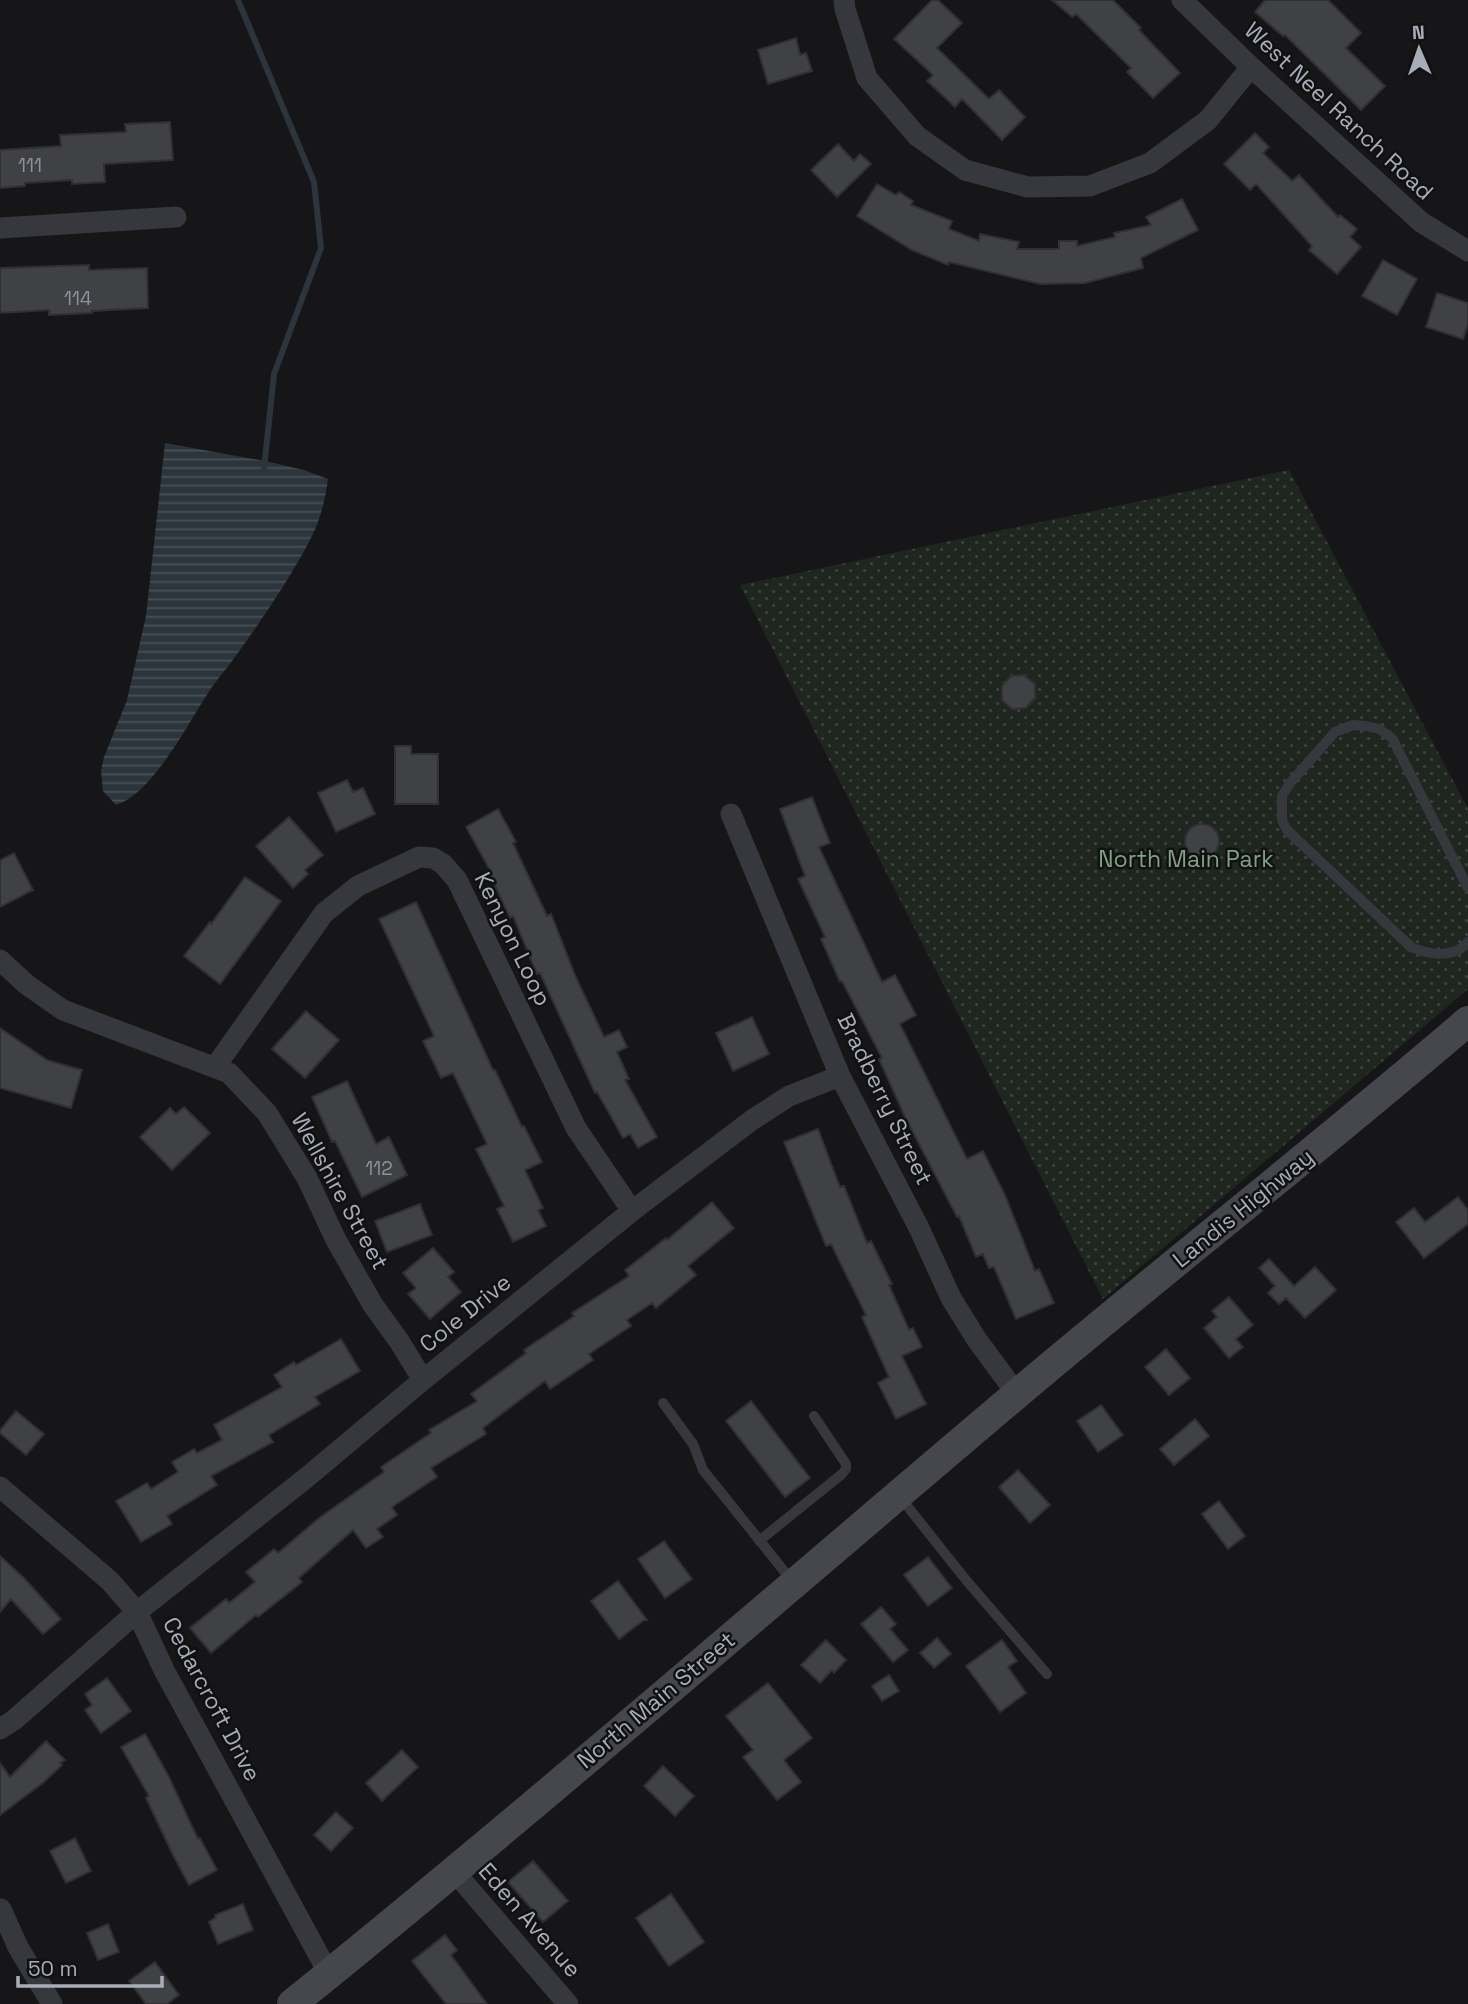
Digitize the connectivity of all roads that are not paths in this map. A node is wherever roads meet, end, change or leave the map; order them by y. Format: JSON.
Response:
{"nodes":[{"id":1,"x":844,"y":0,"type":"edge"},
{"id":2,"x":1181,"y":0,"type":"edge"},
{"id":3,"x":1251,"y":67,"type":"junction"},
{"id":4,"x":176,"y":217,"type":"dead end"},
{"id":5,"x":0,"y":228,"type":"edge"},
{"id":6,"x":1468,"y":251,"type":"edge"},
{"id":7,"x":731,"y":814,"type":"dead end"},
{"id":8,"x":1468,"y":888,"type":"edge"},
{"id":9,"x":1467,"y":947,"type":"edge"},
{"id":10,"x":0,"y":960,"type":"edge"},
{"id":11,"x":1468,"y":1021,"type":"edge"},
{"id":12,"x":215,"y":1067,"type":"junction"},
{"id":13,"x":840,"y":1076,"type":"junction"},
{"id":14,"x":632,"y":1211,"type":"junction"},
{"id":15,"x":423,"y":1380,"type":"junction"},
{"id":16,"x":1017,"y":1394,"type":"junction"},
{"id":17,"x":663,"y":1403,"type":"dead end"},
{"id":18,"x":814,"y":1416,"type":"dead end"},
{"id":19,"x":0,"y":1487,"type":"edge"},
{"id":20,"x":898,"y":1495,"type":"junction"},
{"id":21,"x":759,"y":1541,"type":"junction"},
{"id":22,"x":794,"y":1583,"type":"junction"},
{"id":23,"x":137,"y":1612,"type":"junction"},
{"id":24,"x":1047,"y":1674,"type":"dead end"},
{"id":25,"x":0,"y":1729,"type":"edge"},
{"id":26,"x":453,"y":1870,"type":"junction"},
{"id":27,"x":1,"y":1909,"type":"edge"},
{"id":28,"x":329,"y":1974,"type":"junction"},
{"id":29,"x":52,"y":2004,"type":"edge"},
{"id":30,"x":292,"y":2004,"type":"edge"},
{"id":31,"x":568,"y":2004,"type":"edge"}],
"edges":[{"from":1,"to":3,"type":"street"},
{"from":2,"to":3,"type":"street","name":"West Neel Ranch Road"},
{"from":3,"to":6,"type":"street","name":"West Neel Ranch Road"},
{"from":4,"to":5,"type":"street"},
{"from":7,"to":13,"type":"street","name":"Bradberry Street"},
{"from":8,"to":9,"type":"lane"},
{"from":10,"to":12,"type":"street","name":"Wellshire Street"},
{"from":11,"to":16,"type":"main road","name":"Landis Highway"},
{"from":12,"to":14,"type":"street","name":"Kenyon Loop"},
{"from":12,"to":15,"type":"street","name":"Wellshire Street"},
{"from":13,"to":14,"type":"street","name":"Cole Drive"},
{"from":13,"to":16,"type":"street","name":"Bradberry Street"},
{"from":14,"to":15,"type":"street","name":"Cole Drive"},
{"from":15,"to":23,"type":"street","name":"Cole Drive"},
{"from":16,"to":20,"type":"main road","name":"North Main Street"},
{"from":17,"to":21,"type":"lane"},
{"from":18,"to":21,"type":"lane"},
{"from":19,"to":23,"type":"street","name":"Cedarcroft Drive"},
{"from":20,"to":22,"type":"main road","name":"North Main Street"},
{"from":20,"to":24,"type":"lane"},
{"from":21,"to":22,"type":"lane"},
{"from":22,"to":26,"type":"main road","name":"North Main Street"},
{"from":23,"to":25,"type":"street","name":"Cole Drive"},
{"from":23,"to":28,"type":"street","name":"Cedarcroft Drive"},
{"from":26,"to":28,"type":"main road","name":"North Main Street"},
{"from":26,"to":31,"type":"street","name":"Eden Avenue"},
{"from":27,"to":29,"type":"street"},
{"from":28,"to":30,"type":"main road","name":"North Main Street"}]}
